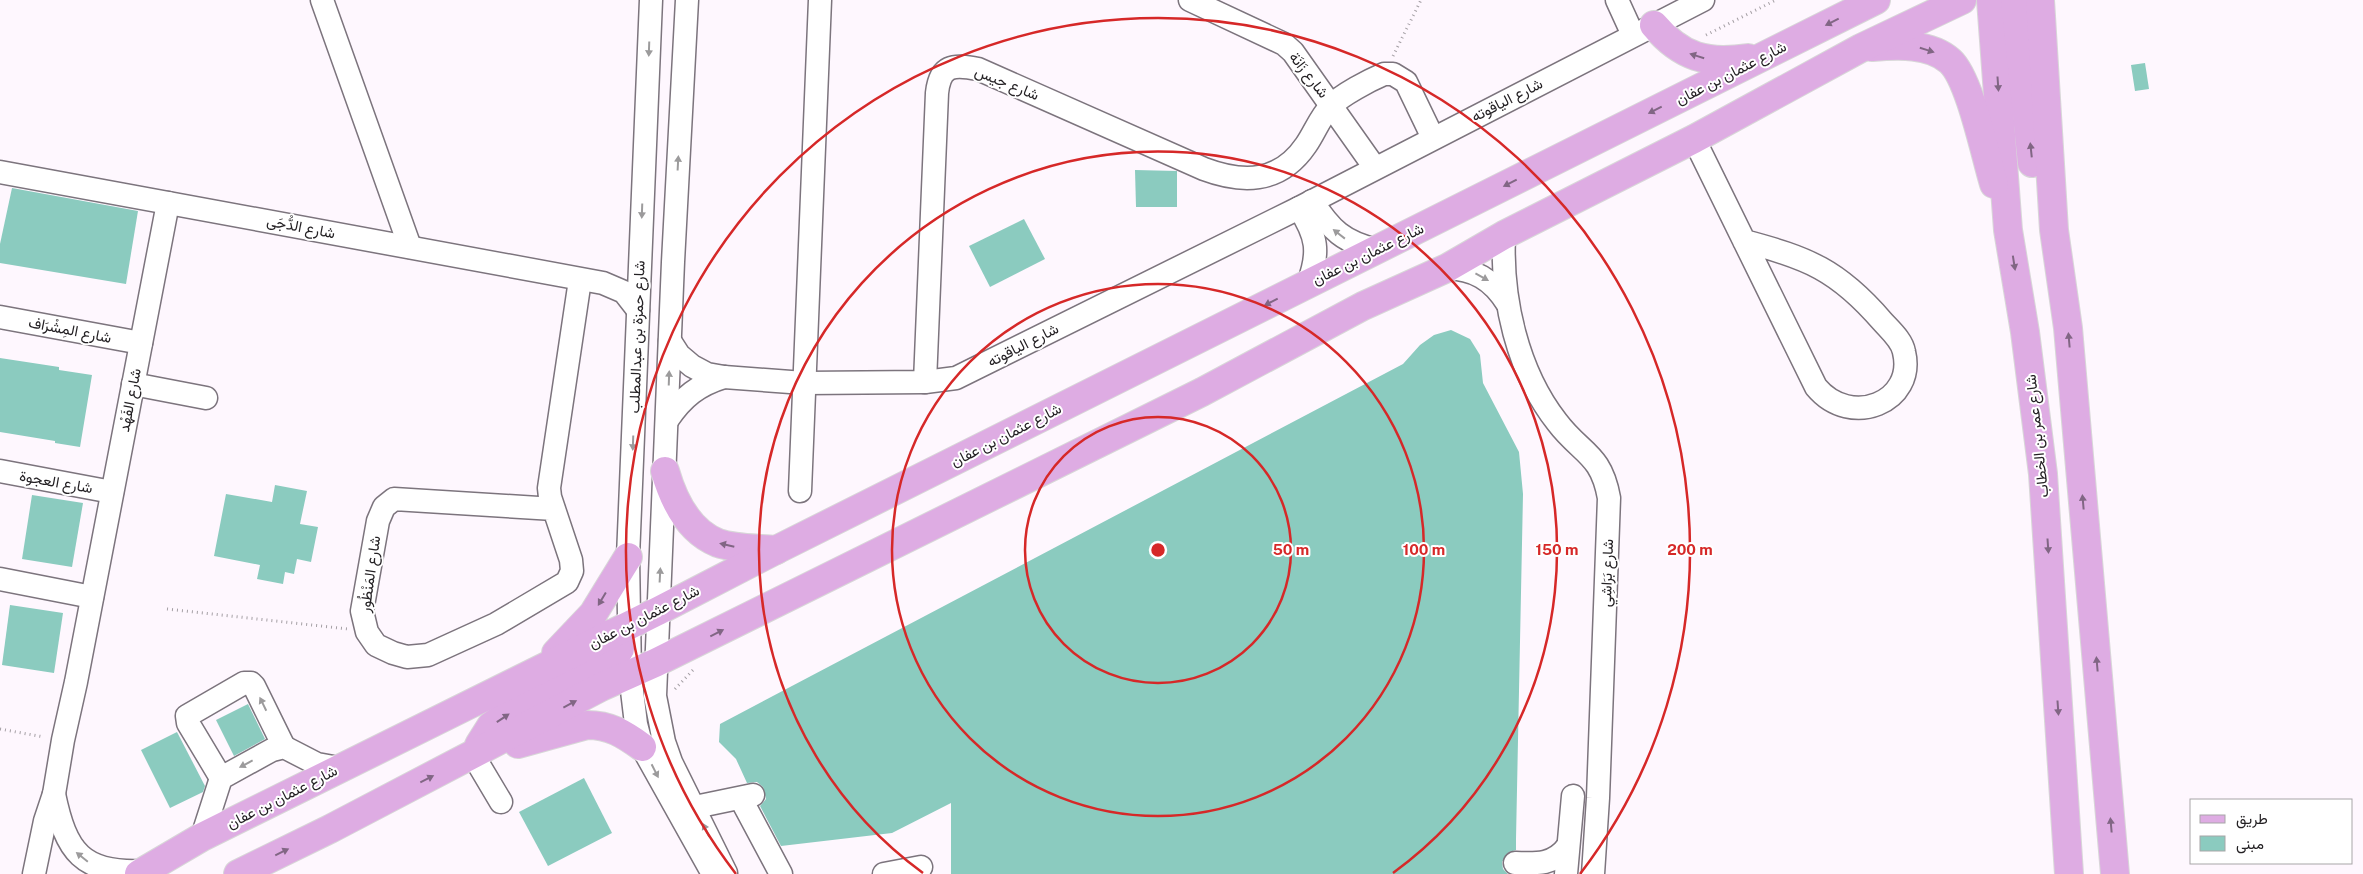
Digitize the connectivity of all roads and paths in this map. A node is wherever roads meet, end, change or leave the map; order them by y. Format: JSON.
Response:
{"nodes":[{"id":1,"x":322,"y":0,"type":"edge"},
{"id":2,"x":651,"y":0,"type":"edge"},
{"id":3,"x":687,"y":0,"type":"edge"},
{"id":4,"x":820,"y":0,"type":"edge"},
{"id":5,"x":1190,"y":0,"type":"edge"},
{"id":6,"x":1421,"y":0,"type":"edge"},
{"id":7,"x":1617,"y":0,"type":"edge"},
{"id":8,"x":1703,"y":0,"type":"edge"},
{"id":9,"x":1776,"y":0,"type":"edge"},
{"id":10,"x":1962,"y":0,"type":"edge"},
{"id":11,"x":1992,"y":0,"type":"edge"},
{"id":12,"x":2015,"y":0,"type":"edge"},
{"id":13,"x":2040,"y":0,"type":"edge"},
{"id":14,"x":1867,"y":3,"type":"edge"},
{"id":15,"x":1643,"y":30,"type":"junction"},
{"id":16,"x":1861,"y":48,"type":"junction"},
{"id":17,"x":1678,"y":49,"type":"junction"},
{"id":18,"x":1762,"y":57,"type":"junction"},
{"id":19,"x":1384,"y":74,"type":"junction"},
{"id":20,"x":1332,"y":104,"type":"junction"},
{"id":21,"x":1433,"y":138,"type":"junction"},
{"id":22,"x":1694,"y":139,"type":"junction"},
{"id":23,"x":1375,"y":168,"type":"junction"},
{"id":24,"x":0,"y":172,"type":"edge"},
{"id":25,"x":168,"y":203,"type":"junction"},
{"id":26,"x":1306,"y":205,"type":"junction"},
{"id":27,"x":2008,"y":230,"type":"junction"},
{"id":28,"x":2054,"y":230,"type":"junction"},
{"id":29,"x":1504,"y":235,"type":"junction"},
{"id":30,"x":1744,"y":241,"type":"junction"},
{"id":31,"x":410,"y":247,"type":"junction"},
{"id":32,"x":1377,"y":250,"type":"junction"},
{"id":33,"x":640,"y":256,"type":"junction"},
{"id":34,"x":1446,"y":268,"type":"junction"},
{"id":35,"x":580,"y":280,"type":"junction"},
{"id":36,"x":602,"y":283,"type":"junction"},
{"id":37,"x":1308,"y":284,"type":"junction"},
{"id":38,"x":1507,"y":303,"type":"junction"},
{"id":39,"x":638,"y":310,"type":"junction"},
{"id":40,"x":0,"y":317,"type":"edge"},
{"id":41,"x":670,"y":341,"type":"junction"},
{"id":42,"x":141,"y":343,"type":"junction"},
{"id":43,"x":724,"y":377,"type":"junction"},
{"id":44,"x":926,"y":382,"type":"junction"},
{"id":45,"x":804,"y":383,"type":"junction"},
{"id":46,"x":133,"y":384,"type":"junction"},
{"id":47,"x":206,"y":398,"type":"dead end"},
{"id":48,"x":668,"y":419,"type":"junction"},
{"id":49,"x":665,"y":471,"type":"junction"},
{"id":50,"x":0,"y":472,"type":"edge"},
{"id":51,"x":800,"y":491,"type":"dead end"},
{"id":52,"x":112,"y":492,"type":"junction"},
{"id":53,"x":554,"y":510,"type":"junction"},
{"id":54,"x":776,"y":550,"type":"junction"},
{"id":55,"x":628,"y":557,"type":"junction"},
{"id":56,"x":0,"y":579,"type":"edge"},
{"id":57,"x":92,"y":597,"type":"junction"},
{"id":58,"x":167,"y":609,"type":"dead end"},
{"id":59,"x":658,"y":611,"type":"junction"},
{"id":60,"x":619,"y":629,"type":"junction"},
{"id":61,"x":368,"y":632,"type":"junction"},
{"id":62,"x":655,"y":663,"type":"junction"},
{"id":63,"x":540,"y":669,"type":"junction"},
{"id":64,"x":630,"y":674,"type":"junction"},
{"id":65,"x":0,"y":728,"type":"edge"},
{"id":66,"x":62,"y":740,"type":"junction"},
{"id":67,"x":284,"y":747,"type":"junction"},
{"id":68,"x":642,"y":747,"type":"junction"},
{"id":69,"x":473,"y":755,"type":"junction"},
{"id":70,"x":339,"y":768,"type":"junction"},
{"id":71,"x":221,"y":778,"type":"junction"},
{"id":72,"x":54,"y":794,"type":"junction"},
{"id":73,"x":1572,"y":796,"type":"dead end"},
{"id":74,"x":501,"y":802,"type":"dead end"},
{"id":75,"x":695,"y":807,"type":"junction"},
{"id":76,"x":202,"y":837,"type":"junction"},
{"id":77,"x":1568,"y":846,"type":"junction"},
{"id":78,"x":921,"y":867,"type":"dead end"},
{"id":79,"x":142,"y":872,"type":"edge"},
{"id":80,"x":34,"y":874,"type":"edge"},
{"id":81,"x":238,"y":874,"type":"edge"},
{"id":82,"x":713,"y":874,"type":"edge"},
{"id":83,"x":726,"y":874,"type":"edge"},
{"id":84,"x":782,"y":874,"type":"edge"},
{"id":85,"x":884,"y":874,"type":"edge"},
{"id":86,"x":1540,"y":874,"type":"edge"},
{"id":87,"x":1566,"y":874,"type":"edge"},
{"id":88,"x":1593,"y":874,"type":"edge"},
{"id":89,"x":2069,"y":874,"type":"edge"},
{"id":90,"x":2115,"y":874,"type":"edge"}],
"edges":[{"from":1,"to":31,"type":"street"},
{"from":2,"to":33,"type":"street","name":"شارع حمزة بن عبدالمطلب","one_way":true},
{"from":41,"to":3,"type":"street","one_way":true},
{"from":4,"to":45,"type":"street"},
{"from":5,"to":20,"type":"street","name":"شارع زَانَة"},
{"from":6,"to":19,"type":"path"},
{"from":7,"to":15,"type":"street"},
{"from":8,"to":15,"type":"street","name":"شارع الياقوته"},
{"from":9,"to":17,"type":"path"},
{"from":10,"to":16,"type":"main road"},
{"from":11,"to":27,"type":"main road","name":"شارع عمر بن الخطاب","one_way":true},
{"from":28,"to":12,"type":"main road","one_way":true},
{"from":13,"to":28,"type":"main road"},
{"from":14,"to":18,"type":"main road","name":"شارع عثمان بن عفان","one_way":true},
{"from":15,"to":17,"type":"main road"},
{"from":15,"to":21,"type":"street","name":"شارع الياقوته"},
{"from":16,"to":22,"type":"main road"},
{"from":16,"to":27,"type":"main road","one_way":true},
{"from":18,"to":17,"type":"main road","one_way":true},
{"from":18,"to":32,"type":"main road","name":"شارع عثمان بن عفان","one_way":true},
{"from":19,"to":20,"type":"street"},
{"from":19,"to":21,"type":"street"},
{"from":20,"to":23,"type":"street","name":"شارع زَانَة"},
{"from":20,"to":44,"type":"street","name":"شارع جيس"},
{"from":21,"to":23,"type":"street","name":"شارع الياقوته"},
{"from":22,"to":29,"type":"main road"},
{"from":22,"to":30,"type":"street"},
{"from":23,"to":26,"type":"street","name":"شارع الياقوته"},
{"from":24,"to":25,"type":"street","name":"شارع الدُّجَى"},
{"from":25,"to":31,"type":"street","name":"شارع الدُّجَى"},
{"from":25,"to":42,"type":"street","name":"شارع الفَهْد"},
{"from":32,"to":26,"type":"street","one_way":true},
{"from":26,"to":37,"type":"street"},
{"from":26,"to":44,"type":"street","name":"شارع الياقوته"},
{"from":27,"to":89,"type":"main road","name":"شارع عمر بن الخطاب","one_way":true},
{"from":90,"to":28,"type":"main road","one_way":true},
{"from":29,"to":34,"type":"main road"},
{"from":29,"to":38,"type":"street","name":"شارع بَرَاشِي"},
{"from":30,"to":30,"type":"street"},
{"from":31,"to":35,"type":"street","name":"شارع الدُّجَى"},
{"from":32,"to":37,"type":"main road","name":"شارع عثمان بن عفان"},
{"from":33,"to":36,"type":"street","name":"شارع الدُّجَى"},
{"from":33,"to":39,"type":"street","name":"شارع حمزة بن عبدالمطلب"},
{"from":34,"to":38,"type":"street","name":"شارع بَرَاشِي","one_way":true},
{"from":62,"to":34,"type":"main road","one_way":true},
{"from":35,"to":36,"type":"street","name":"شارع الدُّجَى"},
{"from":35,"to":53,"type":"street","name":"شارع المَنْظُور"},
{"from":36,"to":39,"type":"street","name":"شارع الدُّجَى"},
{"from":37,"to":54,"type":"main road","name":"شارع عثمان بن عفان","one_way":true},
{"from":38,"to":88,"type":"street","name":"شارع بَرَاشِي"},
{"from":39,"to":55,"type":"street","name":"شارع حمزة بن عبدالمطلب","one_way":true},
{"from":40,"to":42,"type":"street","name":"شارع المِشْرَاف"},
{"from":41,"to":43,"type":"street","name":"شارع الياقوته"},
{"from":48,"to":41,"type":"street","one_way":true},
{"from":42,"to":46,"type":"street","name":"شارع الفَهْد"},
{"from":43,"to":45,"type":"street","name":"شارع الياقوته"},
{"from":43,"to":48,"type":"street","name":"شارع الياقوته"},
{"from":44,"to":45,"type":"street","name":"شارع الياقوته"},
{"from":45,"to":51,"type":"street"},
{"from":46,"to":47,"type":"street"},
{"from":46,"to":52,"type":"street","name":"شارع الفَهْد"},
{"from":48,"to":49,"type":"street"},
{"from":54,"to":49,"type":"main road","one_way":true},
{"from":59,"to":49,"type":"street","one_way":true},
{"from":50,"to":52,"type":"street","name":"شارع العجوة"},
{"from":52,"to":57,"type":"street","name":"شارع الفَهْد"},
{"from":53,"to":61,"type":"street","name":"شارع المَنْظُور"},
{"from":53,"to":61,"type":"street","name":"شارع المَنْظُور"},
{"from":54,"to":59,"type":"main road","name":"شارع عثمان بن عفان"},
{"from":55,"to":60,"type":"street","name":"شارع حمزة بن عبدالمطلب"},
{"from":55,"to":63,"type":"main road","one_way":true},
{"from":56,"to":57,"type":"street"},
{"from":57,"to":66,"type":"street","name":"شارع الفَهْد"},
{"from":58,"to":61,"type":"path"},
{"from":59,"to":60,"type":"main road","name":"شارع عثمان بن عفان"},
{"from":59,"to":62,"type":"street"},
{"from":60,"to":63,"type":"main road","name":"شارع عثمان بن عفان"},
{"from":60,"to":64,"type":"street","name":"شارع حمزة بن عبدالمطلب"},
{"from":69,"to":60,"type":"main road","one_way":true},
{"from":62,"to":64,"type":"main road"},
{"from":62,"to":75,"type":"street"},
{"from":63,"to":70,"type":"main road","name":"شارع عثمان بن عفان"},
{"from":64,"to":68,"type":"street","name":"شارع حمزة بن عبدالمطلب"},
{"from":69,"to":64,"type":"main road","one_way":true},
{"from":65,"to":66,"type":"path"},
{"from":66,"to":72,"type":"street","name":"شارع الفَهْد"},
{"from":67,"to":70,"type":"street"},
{"from":67,"to":71,"type":"street","one_way":true},
{"from":67,"to":71,"type":"street","one_way":true},
{"from":68,"to":69,"type":"main road"},
{"from":68,"to":82,"type":"street","name":"شارع حمزة بن عبدالمطلب","one_way":true},
{"from":69,"to":74,"type":"street"},
{"from":81,"to":69,"type":"main road","one_way":true},
{"from":70,"to":76,"type":"main road","name":"شارع عثمان بن عفان"},
{"from":71,"to":76,"type":"street"},
{"from":79,"to":72,"type":"street","name":"شارع الفَهْد","one_way":true},
{"from":72,"to":80,"type":"street","name":"شارع الفَهْد"},
{"from":73,"to":77,"type":"street"},
{"from":83,"to":75,"type":"street","one_way":true},
{"from":75,"to":84,"type":"street"},
{"from":76,"to":79,"type":"main road","name":"شارع عثمان بن عفان"},
{"from":77,"to":86,"type":"street"},
{"from":77,"to":87,"type":"street"},
{"from":78,"to":85,"type":"street"}]}
